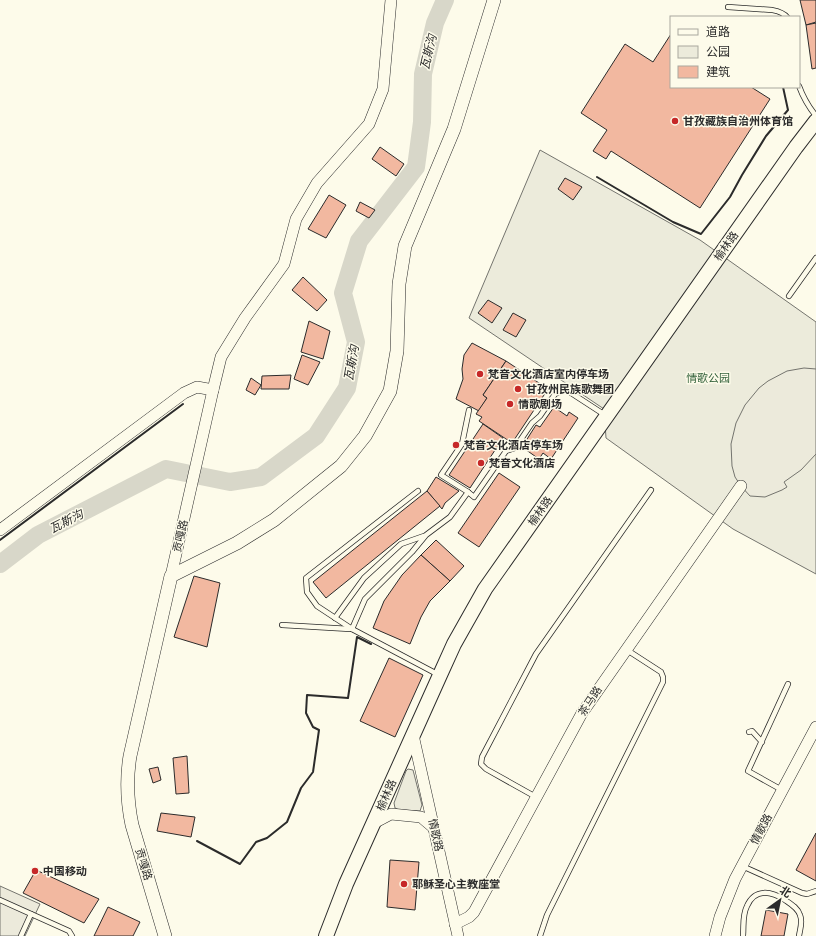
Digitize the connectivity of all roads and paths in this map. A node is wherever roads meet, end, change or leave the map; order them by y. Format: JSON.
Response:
{"nodes":[{"id":1,"x":391,"y":0,"type":"edge"},
{"id":2,"x":494,"y":0,"type":"edge"},
{"id":3,"x":728,"y":7,"type":"dead end"},
{"id":4,"x":786,"y":16,"type":"edge"},
{"id":5,"x":800,"y":88,"type":"edge"},
{"id":6,"x":816,"y":116,"type":"edge"},
{"id":7,"x":816,"y":121,"type":"edge"},
{"id":8,"x":816,"y":258,"type":"edge"},
{"id":9,"x":789,"y":296,"type":"dead end"},
{"id":10,"x":213,"y":390,"type":"junction"},
{"id":11,"x":469,"y":410,"type":"dead end"},
{"id":12,"x":607,"y":416,"type":"junction"},
{"id":13,"x":741,"y":486,"type":"dead end"},
{"id":14,"x":651,"y":490,"type":"dead end"},
{"id":15,"x":418,"y":491,"type":"dead end"},
{"id":16,"x":468,"y":492,"type":"junction"},
{"id":17,"x":0,"y":530,"type":"edge"},
{"id":18,"x":426,"y":535,"type":"junction"},
{"id":19,"x":171,"y":576,"type":"junction"},
{"id":20,"x":335,"y":618,"type":"junction"},
{"id":21,"x":282,"y":625,"type":"dead end"},
{"id":22,"x":352,"y":629,"type":"junction"},
{"id":23,"x":626,"y":649,"type":"junction"},
{"id":24,"x":440,"y":675,"type":"junction"},
{"id":25,"x":788,"y":684,"type":"dead end"},
{"id":26,"x":816,"y":727,"type":"edge"},
{"id":27,"x":749,"y":732,"type":"dead end"},
{"id":28,"x":413,"y":734,"type":"junction"},
{"id":29,"x":762,"y":742,"type":"junction"},
{"id":30,"x":782,"y":790,"type":"junction"},
{"id":31,"x":536,"y":797,"type":"junction"},
{"id":32,"x":374,"y":823,"type":"junction"},
{"id":33,"x":434,"y":828,"type":"junction"},
{"id":34,"x":742,"y":866,"type":"junction"},
{"id":35,"x":816,"y":891,"type":"edge"},
{"id":36,"x":0,"y":900,"type":"edge"},
{"id":37,"x":31,"y":914,"type":"junction"},
{"id":38,"x":455,"y":924,"type":"junction"},
{"id":39,"x":21,"y":936,"type":"edge"},
{"id":40,"x":72,"y":936,"type":"edge"},
{"id":41,"x":165,"y":936,"type":"edge"},
{"id":42,"x":326,"y":936,"type":"edge"},
{"id":43,"x":458,"y":936,"type":"edge"},
{"id":44,"x":540,"y":936,"type":"edge"},
{"id":45,"x":715,"y":936,"type":"edge"},
{"id":46,"x":742,"y":936,"type":"edge"},
{"id":47,"x":799,"y":936,"type":"edge"}],
"edges":[{"from":1,"to":10,"type":"street","name":"贡嘎路"},
{"from":2,"to":19,"type":"main road"},
{"from":3,"to":4,"type":"lane"},
{"from":5,"to":6,"type":"lane"},
{"from":7,"to":12,"type":"main road","name":"榆林路"},
{"from":8,"to":9,"type":"lane"},
{"from":10,"to":17,"type":"street"},
{"from":10,"to":19,"type":"street","name":"贡嘎路"},
{"from":11,"to":16,"type":"lane"},
{"from":12,"to":16,"type":"lane"},
{"from":12,"to":24,"type":"main road","name":"榆林路"},
{"from":13,"to":23,"type":"street","name":"茶马路"},
{"from":14,"to":31,"type":"lane"},
{"from":15,"to":20,"type":"lane"},
{"from":16,"to":18,"type":"lane"},
{"from":18,"to":20,"type":"lane"},
{"from":18,"to":22,"type":"lane"},
{"from":19,"to":41,"type":"main road","name":"贡嘎路"},
{"from":20,"to":22,"type":"lane"},
{"from":21,"to":22,"type":"lane"},
{"from":22,"to":24,"type":"lane"},
{"from":23,"to":31,"type":"street","name":"茶马路"},
{"from":23,"to":44,"type":"lane"},
{"from":24,"to":28,"type":"main road","name":"榆林路"},
{"from":25,"to":29,"type":"lane"},
{"from":26,"to":30,"type":"street","name":"情歌路"},
{"from":27,"to":29,"type":"lane"},
{"from":28,"to":32,"type":"main road","name":"榆林路"},
{"from":28,"to":33,"type":"street","name":"情歌路"},
{"from":29,"to":30,"type":"lane"},
{"from":30,"to":34,"type":"street","name":"情歌路"},
{"from":31,"to":38,"type":"street","name":"茶马路"},
{"from":32,"to":33,"type":"street"},
{"from":32,"to":42,"type":"main road","name":"榆林路"},
{"from":33,"to":38,"type":"street","name":"情歌路"},
{"from":34,"to":35,"type":"lane"},
{"from":34,"to":45,"type":"street","name":"情歌路"},
{"from":36,"to":37,"type":"lane"},
{"from":37,"to":39,"type":"lane"},
{"from":37,"to":40,"type":"lane"},
{"from":38,"to":43,"type":"street","name":"情歌路"},
{"from":46,"to":47,"type":"lane"}]}
